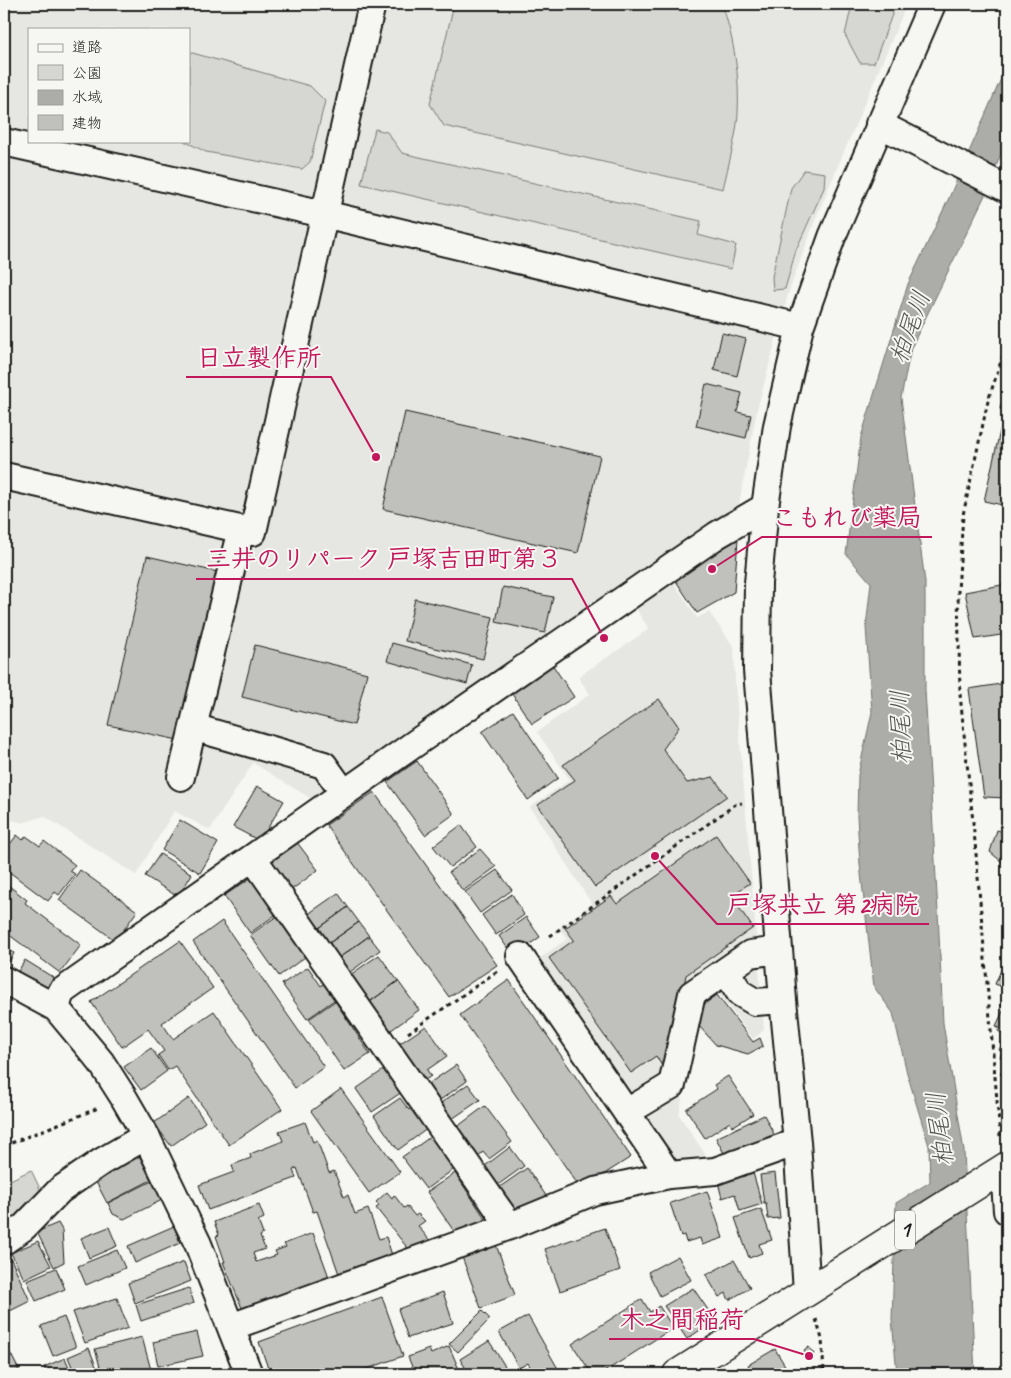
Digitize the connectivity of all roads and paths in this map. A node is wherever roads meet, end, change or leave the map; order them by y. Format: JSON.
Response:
{"nodes":[{"id":1,"x":372,"y":4,"type":"edge"},
{"id":2,"x":932,"y":4,"type":"edge"},
{"id":3,"x":879,"y":124,"type":"junction"},
{"id":4,"x":4,"y":142,"type":"edge"},
{"id":5,"x":1007,"y":189,"type":"edge"},
{"id":6,"x":324,"y":214,"type":"junction"},
{"id":7,"x":800,"y":327,"type":"junction"},
{"id":8,"x":1007,"y":343,"type":"edge"},
{"id":9,"x":4,"y":476,"type":"edge"},
{"id":10,"x":765,"y":507,"type":"junction"},
{"id":11,"x":241,"y":530,"type":"junction"},
{"id":12,"x":193,"y":727,"type":"junction"},
{"id":13,"x":181,"y":778,"type":"dead end"},
{"id":14,"x":344,"y":793,"type":"junction"},
{"id":15,"x":767,"y":800,"type":"junction"},
{"id":16,"x":253,"y":858,"type":"junction"},
{"id":17,"x":550,"y":936,"type":"dead end"},
{"id":18,"x":779,"y":950,"type":"junction"},
{"id":19,"x":520,"y":956,"type":"joint"},
{"id":20,"x":726,"y":971,"type":"junction"},
{"id":21,"x":4,"y":980,"type":"edge"},
{"id":22,"x":782,"y":1000,"type":"junction"},
{"id":23,"x":56,"y":1008,"type":"junction"},
{"id":24,"x":386,"y":1048,"type":"junction"},
{"id":25,"x":124,"y":1098,"type":"junction"},
{"id":26,"x":627,"y":1112,"type":"junction"},
{"id":27,"x":146,"y":1136,"type":"junction"},
{"id":28,"x":1000,"y":1136,"type":"dead end"},
{"id":29,"x":797,"y":1142,"type":"junction"},
{"id":30,"x":4,"y":1146,"type":"edge"},
{"id":31,"x":1006,"y":1168,"type":"edge"},
{"id":32,"x":669,"y":1175,"type":"junction"},
{"id":33,"x":1007,"y":1211,"type":"edge"},
{"id":34,"x":510,"y":1226,"type":"junction"},
{"id":35,"x":4,"y":1241,"type":"edge"},
{"id":36,"x":807,"y":1292,"type":"junction"},
{"id":37,"x":231,"y":1327,"type":"junction"},
{"id":38,"x":249,"y":1374,"type":"edge"},
{"id":39,"x":677,"y":1374,"type":"edge"},
{"id":40,"x":824,"y":1374,"type":"edge"}],
"edges":[{"from":1,"to":6,"type":"street"},
{"from":2,"to":3,"type":"street"},
{"from":3,"to":5,"type":"street"},
{"from":3,"to":7,"type":"street"},
{"from":4,"to":6,"type":"street"},
{"from":6,"to":7,"type":"street"},
{"from":6,"to":11,"type":"street"},
{"from":7,"to":10,"type":"street"},
{"from":8,"to":28,"type":"path"},
{"from":9,"to":11,"type":"street"},
{"from":10,"to":14,"type":"street"},
{"from":10,"to":15,"type":"street"},
{"from":11,"to":12,"type":"street"},
{"from":12,"to":13,"type":"street"},
{"from":12,"to":14,"type":"street"},
{"from":14,"to":16,"type":"street"},
{"from":15,"to":17,"type":"path"},
{"from":15,"to":18,"type":"street"},
{"from":16,"to":23,"type":"street"},
{"from":16,"to":24,"type":"street"},
{"from":18,"to":20,"type":"street"},
{"from":18,"to":22,"type":"street"},
{"from":19,"to":24,"type":"path"},
{"from":19,"to":26,"type":"street"},
{"from":20,"to":22,"type":"street"},
{"from":20,"to":26,"type":"street"},
{"from":21,"to":23,"type":"street"},
{"from":22,"to":29,"type":"street"},
{"from":23,"to":25,"type":"street"},
{"from":24,"to":34,"type":"street"},
{"from":25,"to":27,"type":"street"},
{"from":25,"to":30,"type":"path"},
{"from":26,"to":32,"type":"street"},
{"from":27,"to":35,"type":"street"},
{"from":27,"to":37,"type":"street"},
{"from":29,"to":32,"type":"street"},
{"from":29,"to":36,"type":"street"},
{"from":31,"to":33,"type":"street"},
{"from":31,"to":36,"type":"highway","number":"1"},
{"from":32,"to":34,"type":"street"},
{"from":34,"to":37,"type":"street"},
{"from":36,"to":39,"type":"highway","number":"1"},
{"from":36,"to":40,"type":"path"},
{"from":37,"to":38,"type":"street"}]}
